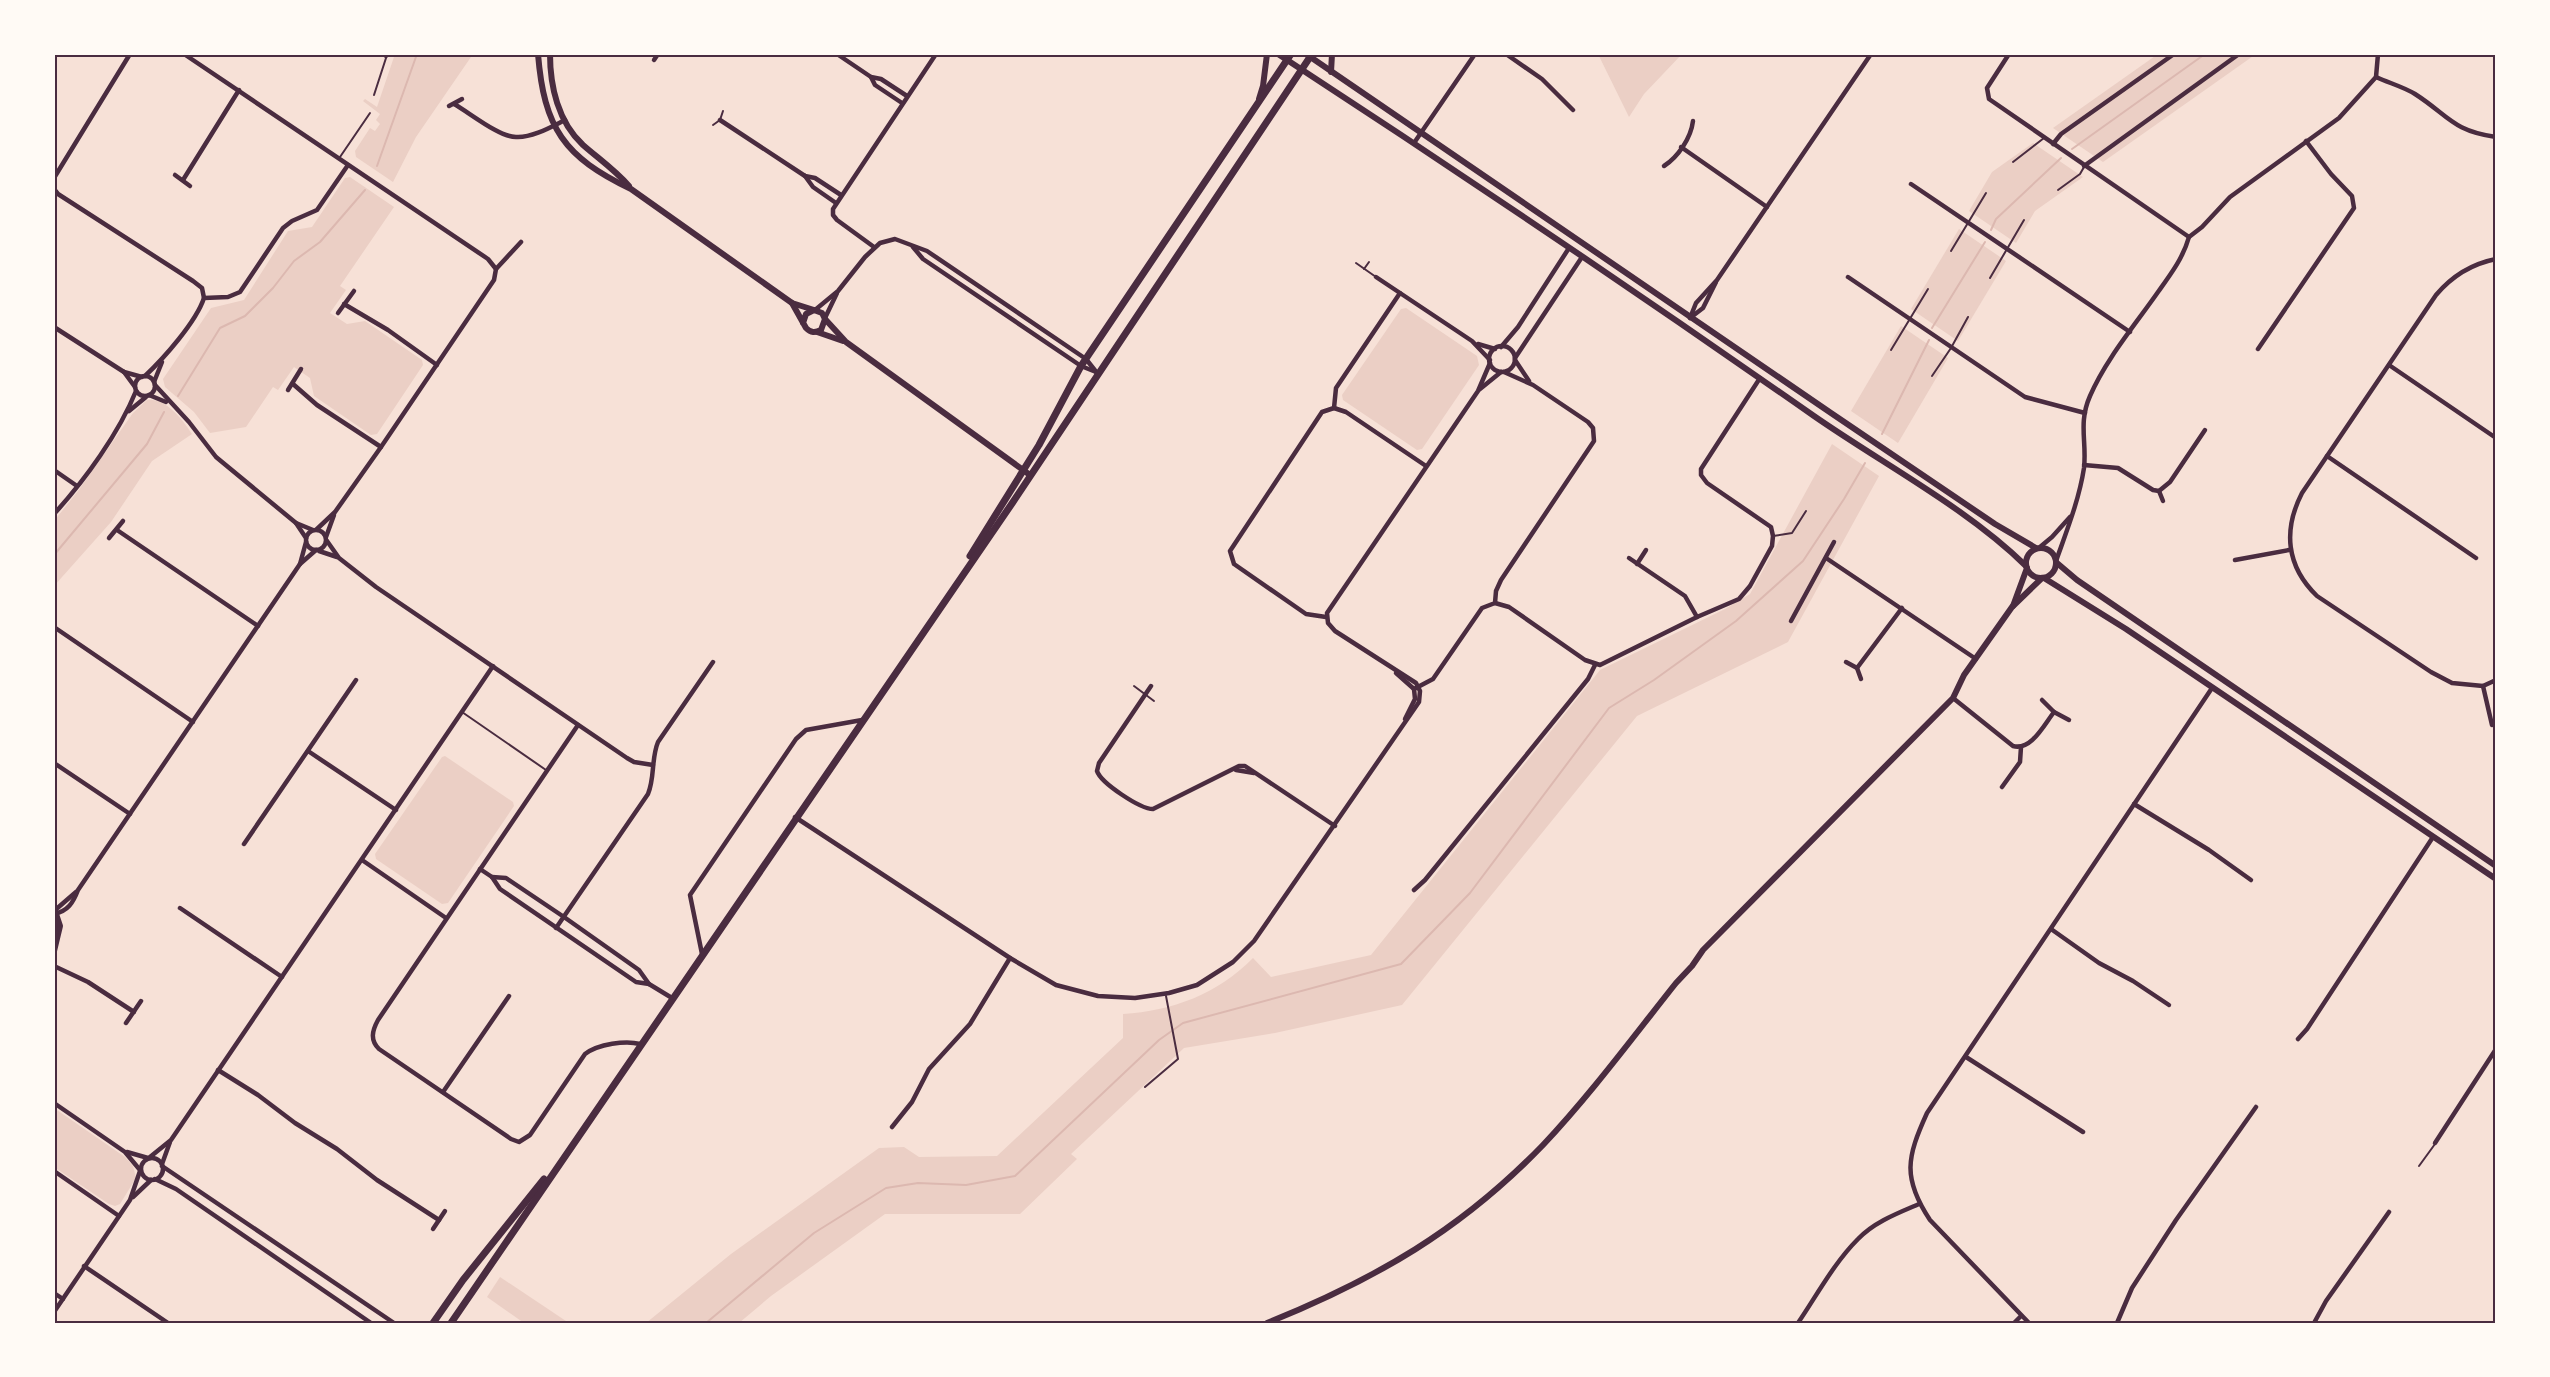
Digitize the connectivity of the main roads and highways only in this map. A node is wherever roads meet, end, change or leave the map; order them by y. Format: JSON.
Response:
{"nodes":[{"id":1,"x":1309,"y":55,"type":"edge"},
{"id":2,"x":1289,"y":57,"type":"edge"},
{"id":3,"x":949,"y":592,"type":"junction"},
{"id":4,"x":577,"y":1137,"type":"junction"},
{"id":5,"x":433,"y":1323,"type":"edge"},
{"id":6,"x":451,"y":1323,"type":"edge"}],
"edges":[{"from":1,"to":3,"type":"main road"},
{"from":2,"to":3,"type":"main road"},
{"from":3,"to":4,"type":"main road"},
{"from":4,"to":5,"type":"main road"},
{"from":4,"to":6,"type":"main road"}]}
